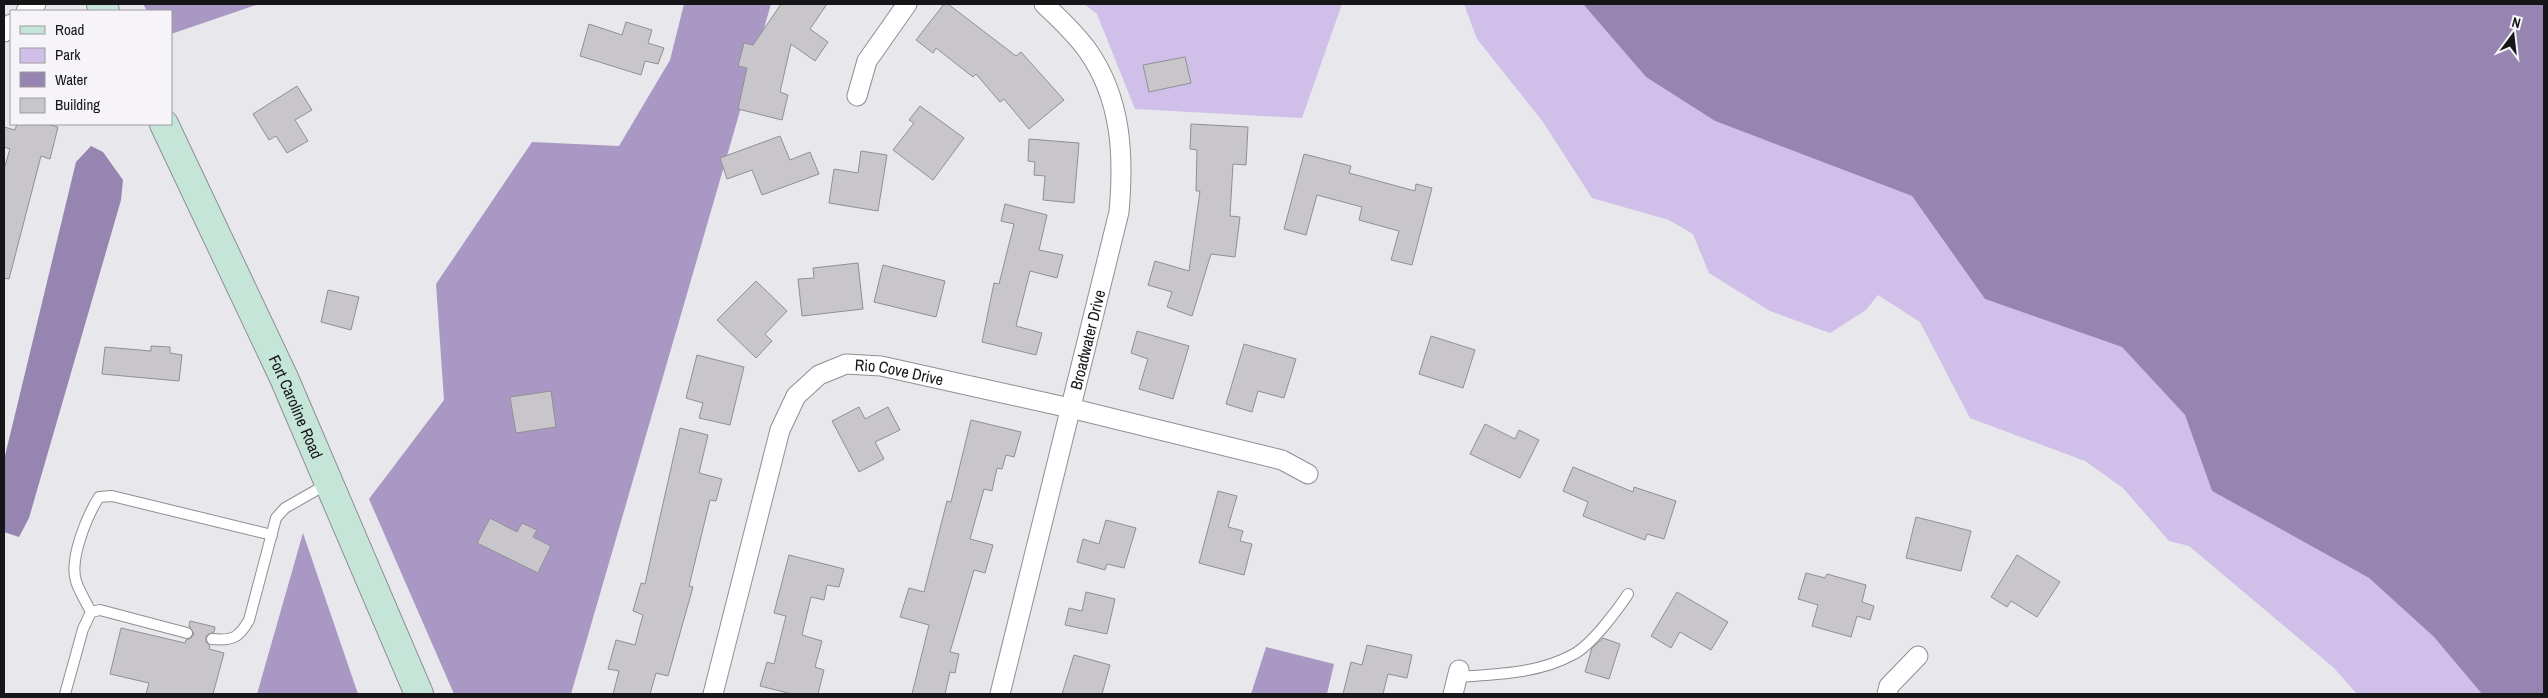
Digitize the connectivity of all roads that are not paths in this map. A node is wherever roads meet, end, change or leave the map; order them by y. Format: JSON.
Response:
{"nodes":[{"id":1,"x":907,"y":4,"type":"edge"},
{"id":2,"x":1044,"y":4,"type":"edge"},
{"id":3,"x":857,"y":96,"type":"dead end"},
{"id":4,"x":164,"y":125,"type":"edge"},
{"id":5,"x":1070,"y":408,"type":"junction"},
{"id":6,"x":1308,"y":474,"type":"dead end"},
{"id":7,"x":328,"y":483,"type":"junction"},
{"id":8,"x":272,"y":535,"type":"junction"},
{"id":9,"x":1628,"y":594,"type":"dead end"},
{"id":10,"x":91,"y":612,"type":"junction"},
{"id":11,"x":187,"y":633,"type":"dead end"},
{"id":12,"x":212,"y":639,"type":"dead end"},
{"id":13,"x":1918,"y":656,"type":"dead end"},
{"id":14,"x":1457,"y":680,"type":"edge"},
{"id":15,"x":64,"y":694,"type":"edge"},
{"id":16,"x":418,"y":694,"type":"edge"},
{"id":17,"x":713,"y":694,"type":"edge"},
{"id":18,"x":1000,"y":694,"type":"edge"},
{"id":19,"x":1887,"y":694,"type":"edge"}],
"edges":[{"from":1,"to":3,"type":"street"},
{"from":2,"to":5,"type":"street","name":"Broadwater Drive"},
{"from":4,"to":7,"type":"street","name":"Fort Caroline Road"},
{"from":5,"to":6,"type":"street","name":"Rio Cove Drive"},
{"from":5,"to":17,"type":"street","name":"Rio Cove Drive"},
{"from":5,"to":18,"type":"street","name":"Broadwater Drive"},
{"from":7,"to":8,"type":"lane"},
{"from":7,"to":16,"type":"street","name":"Fort Caroline Road"},
{"from":8,"to":10,"type":"lane"},
{"from":8,"to":12,"type":"lane"},
{"from":9,"to":14,"type":"lane"},
{"from":10,"to":11,"type":"lane"},
{"from":10,"to":15,"type":"lane"},
{"from":13,"to":19,"type":"street"}]}
